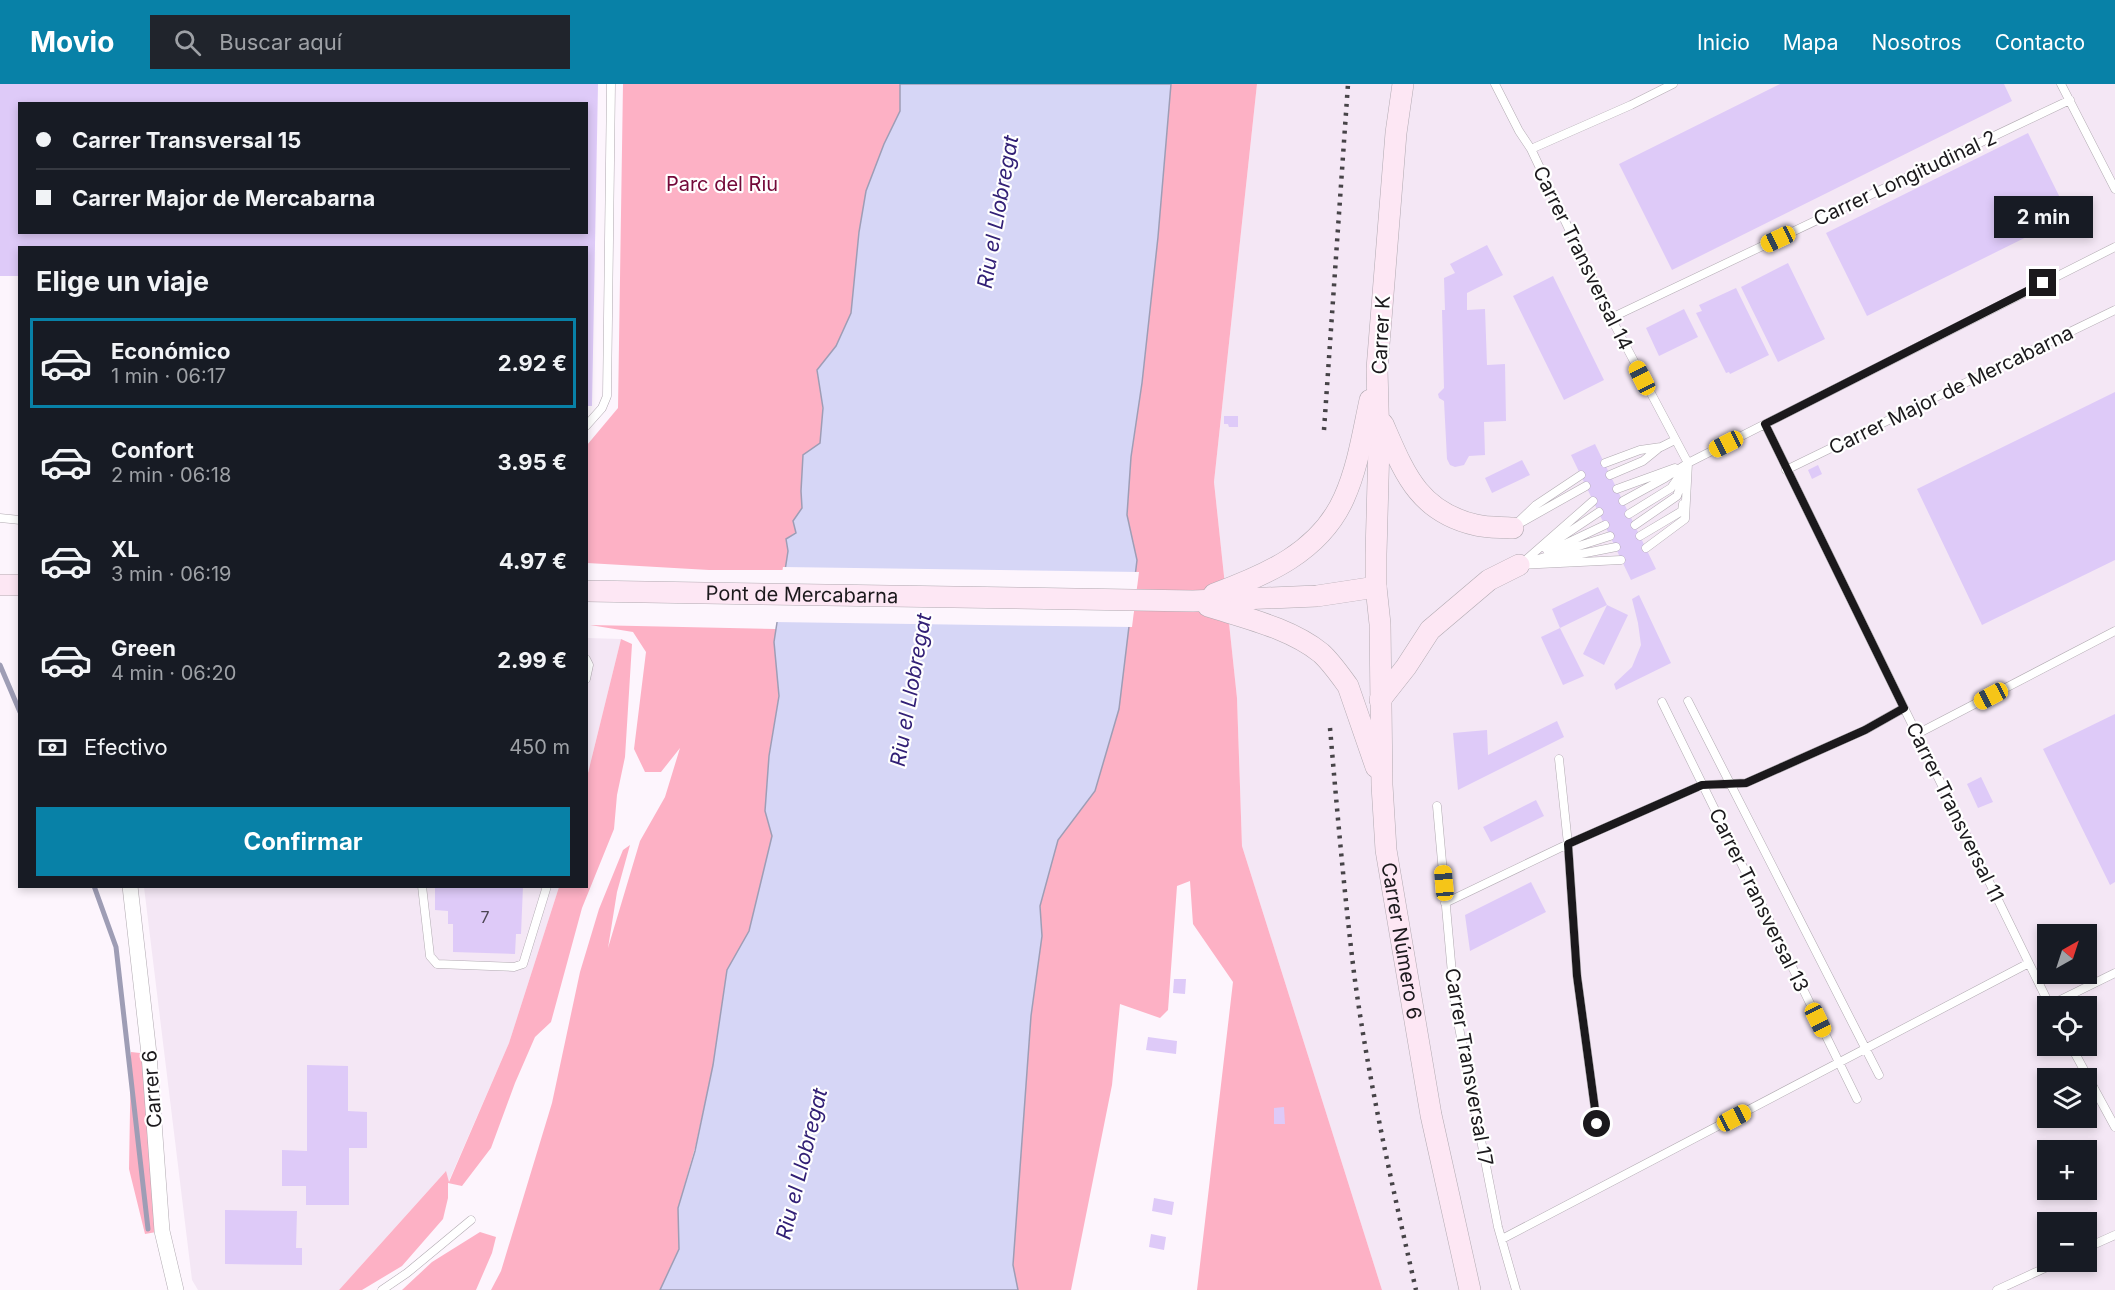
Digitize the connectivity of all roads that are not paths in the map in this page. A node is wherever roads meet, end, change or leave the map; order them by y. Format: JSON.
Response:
{"nodes":[{"id":1,"x":611,"y":84,"type":"edge"},
{"id":2,"x":1403,"y":84,"type":"edge"},
{"id":3,"x":1496,"y":84,"type":"edge"},
{"id":4,"x":1673,"y":84,"type":"edge"},
{"id":5,"x":2061,"y":84,"type":"edge"},
{"id":6,"x":2070,"y":100,"type":"junction"},
{"id":7,"x":1531,"y":149,"type":"junction"},
{"id":8,"x":2115,"y":189,"type":"edge"},
{"id":9,"x":2115,"y":247,"type":"edge"},
{"id":10,"x":2115,"y":310,"type":"edge"},
{"id":11,"x":1611,"y":318,"type":"junction"},
{"id":12,"x":1377,"y":369,"type":"junction"},
{"id":13,"x":1379,"y":415,"type":"junction"},
{"id":14,"x":588,"y":424,"type":"edge"},
{"id":15,"x":1765,"y":424,"type":"junction"},
{"id":16,"x":1675,"y":440,"type":"junction"},
{"id":17,"x":1660,"y":447,"type":"junction"},
{"id":18,"x":1605,"y":463,"type":"dead end"},
{"id":19,"x":1688,"y":463,"type":"junction"},
{"id":20,"x":1786,"y":470,"type":"junction"},
{"id":21,"x":1581,"y":475,"type":"dead end"},
{"id":22,"x":1610,"y":475,"type":"dead end"},
{"id":23,"x":1586,"y":486,"type":"dead end"},
{"id":24,"x":1617,"y":489,"type":"dead end"},
{"id":25,"x":1593,"y":501,"type":"dead end"},
{"id":26,"x":1623,"y":501,"type":"dead end"},
{"id":27,"x":1599,"y":512,"type":"dead end"},
{"id":28,"x":1629,"y":514,"type":"dead end"},
{"id":29,"x":0,"y":518,"type":"edge"},
{"id":30,"x":18,"y":520,"type":"edge"},
{"id":31,"x":1605,"y":525,"type":"dead end"},
{"id":32,"x":1635,"y":525,"type":"dead end"},
{"id":33,"x":1513,"y":528,"type":"junction"},
{"id":34,"x":1610,"y":536,"type":"dead end"},
{"id":35,"x":1640,"y":536,"type":"dead end"},
{"id":36,"x":1616,"y":548,"type":"dead end"},
{"id":37,"x":1646,"y":548,"type":"dead end"},
{"id":38,"x":1621,"y":560,"type":"dead end"},
{"id":39,"x":1519,"y":566,"type":"junction"},
{"id":40,"x":1376,"y":587,"type":"junction"},
{"id":41,"x":588,"y":591,"type":"edge"},
{"id":42,"x":1193,"y":601,"type":"junction"},
{"id":43,"x":2115,"y":631,"type":"edge"},
{"id":44,"x":1380,"y":700,"type":"junction"},
{"id":45,"x":1688,"y":701,"type":"dead end"},
{"id":46,"x":1662,"y":702,"type":"dead end"},
{"id":47,"x":1904,"y":708,"type":"junction"},
{"id":48,"x":1917,"y":734,"type":"junction"},
{"id":49,"x":1559,"y":759,"type":"dead end"},
{"id":50,"x":1729,"y":784,"type":"junction"},
{"id":51,"x":1382,"y":785,"type":"junction"},
{"id":52,"x":1702,"y":785,"type":"junction"},
{"id":53,"x":1437,"y":806,"type":"dead end"},
{"id":54,"x":1568,"y":844,"type":"junction"},
{"id":55,"x":130,"y":888,"type":"edge"},
{"id":56,"x":422,"y":888,"type":"edge"},
{"id":57,"x":546,"y":888,"type":"edge"},
{"id":58,"x":1445,"y":903,"type":"junction"},
{"id":59,"x":2029,"y":963,"type":"junction"},
{"id":60,"x":2115,"y":973,"type":"edge"},
{"id":61,"x":2045,"y":996,"type":"edge"},
{"id":62,"x":2070,"y":996,"type":"edge"},
{"id":63,"x":1866,"y":1050,"type":"junction"},
{"id":64,"x":2076,"y":1056,"type":"edge"},
{"id":65,"x":1839,"y":1062,"type":"junction"},
{"id":66,"x":1879,"y":1075,"type":"dead end"},
{"id":67,"x":1857,"y":1099,"type":"dead end"},
{"id":68,"x":1597,"y":1124,"type":"dead end"},
{"id":69,"x":2115,"y":1127,"type":"edge"},
{"id":70,"x":471,"y":1220,"type":"dead end"},
{"id":71,"x":2115,"y":1235,"type":"edge"},
{"id":72,"x":1502,"y":1239,"type":"junction"},
{"id":73,"x":2097,"y":1243,"type":"edge"},
{"id":74,"x":2037,"y":1272,"type":"edge"},
{"id":75,"x":176,"y":1290,"type":"edge"},
{"id":76,"x":382,"y":1290,"type":"edge"},
{"id":77,"x":1470,"y":1290,"type":"edge"},
{"id":78,"x":1516,"y":1290,"type":"edge"},
{"id":79,"x":1997,"y":1290,"type":"edge"}],
"edges":[{"from":1,"to":14,"type":"lane"},
{"from":2,"to":12,"type":"main road","name":"Carrer K"},
{"from":3,"to":7,"type":"lane","name":"Carrer Transversal 14"},
{"from":4,"to":7,"type":"lane"},
{"from":5,"to":6,"type":"lane"},
{"from":6,"to":8,"type":"lane"},
{"from":6,"to":11,"type":"lane","name":"Carrer Longitudinal 2"},
{"from":7,"to":11,"type":"lane","name":"Carrer Transversal 14"},
{"from":9,"to":15,"type":"lane"},
{"from":10,"to":20,"type":"lane","name":"Carrer Major de Mercabarna"},
{"from":11,"to":16,"type":"lane","name":"Carrer Transversal 14"},
{"from":12,"to":13,"type":"main road","name":"Carrer K"},
{"from":12,"to":42,"type":"main road"},
{"from":13,"to":33,"type":"main road"},
{"from":13,"to":40,"type":"main road","name":"Carrer K"},
{"from":15,"to":19,"type":"lane"},
{"from":15,"to":20,"type":"lane","name":"Carrer Transversal 11"},
{"from":16,"to":17,"type":"lane"},
{"from":16,"to":19,"type":"lane","name":"Carrer Transversal 14"},
{"from":17,"to":18,"type":"lane"},
{"from":17,"to":22,"type":"lane"},
{"from":19,"to":24,"type":"lane"},
{"from":19,"to":26,"type":"lane"},
{"from":19,"to":28,"type":"lane"},
{"from":19,"to":32,"type":"lane"},
{"from":19,"to":35,"type":"lane"},
{"from":19,"to":37,"type":"lane"},
{"from":20,"to":47,"type":"lane","name":"Carrer Transversal 11"},
{"from":21,"to":33,"type":"lane"},
{"from":23,"to":33,"type":"lane"},
{"from":25,"to":39,"type":"lane"},
{"from":27,"to":39,"type":"lane"},
{"from":29,"to":30,"type":"lane"},
{"from":31,"to":39,"type":"lane"},
{"from":34,"to":39,"type":"lane"},
{"from":36,"to":39,"type":"lane"},
{"from":38,"to":39,"type":"lane"},
{"from":39,"to":44,"type":"main road"},
{"from":40,"to":42,"type":"main road"},
{"from":40,"to":44,"type":"main road","name":"Carrer Número 6"},
{"from":41,"to":42,"type":"main road","name":"Pont de Mercabarna"},
{"from":42,"to":51,"type":"main road"},
{"from":43,"to":48,"type":"lane"},
{"from":44,"to":51,"type":"main road","name":"Carrer Número 6"},
{"from":45,"to":50,"type":"lane","name":"Carrer Transversal 13"},
{"from":46,"to":52,"type":"lane","name":"Carrer Transversal 13"},
{"from":47,"to":48,"type":"lane","name":"Carrer Transversal 11"},
{"from":47,"to":50,"type":"lane"},
{"from":48,"to":59,"type":"lane","name":"Carrer Transversal 11"},
{"from":49,"to":54,"type":"lane"},
{"from":50,"to":52,"type":"lane"},
{"from":50,"to":63,"type":"lane","name":"Carrer Transversal 13"},
{"from":51,"to":77,"type":"main road","name":"Carrer Número 6"},
{"from":52,"to":54,"type":"lane"},
{"from":52,"to":65,"type":"lane","name":"Carrer Transversal 13"},
{"from":53,"to":58,"type":"lane","name":"Carrer Transversal 17"},
{"from":54,"to":58,"type":"lane"},
{"from":54,"to":68,"type":"lane"},
{"from":55,"to":75,"type":"street","name":"Carrer 6"},
{"from":56,"to":57,"type":"lane"},
{"from":58,"to":72,"type":"lane","name":"Carrer Transversal 17"},
{"from":59,"to":61,"type":"lane","name":"Carrer Transversal 11"},
{"from":59,"to":63,"type":"lane"},
{"from":60,"to":62,"type":"lane"},
{"from":63,"to":65,"type":"lane"},
{"from":63,"to":66,"type":"lane","name":"Carrer Transversal 13"},
{"from":64,"to":69,"type":"lane"},
{"from":65,"to":67,"type":"lane","name":"Carrer Transversal 13"},
{"from":65,"to":72,"type":"lane"},
{"from":70,"to":76,"type":"lane"},
{"from":71,"to":73,"type":"lane"},
{"from":72,"to":78,"type":"lane","name":"Carrer Transversal 17"},
{"from":74,"to":79,"type":"lane"}]}
